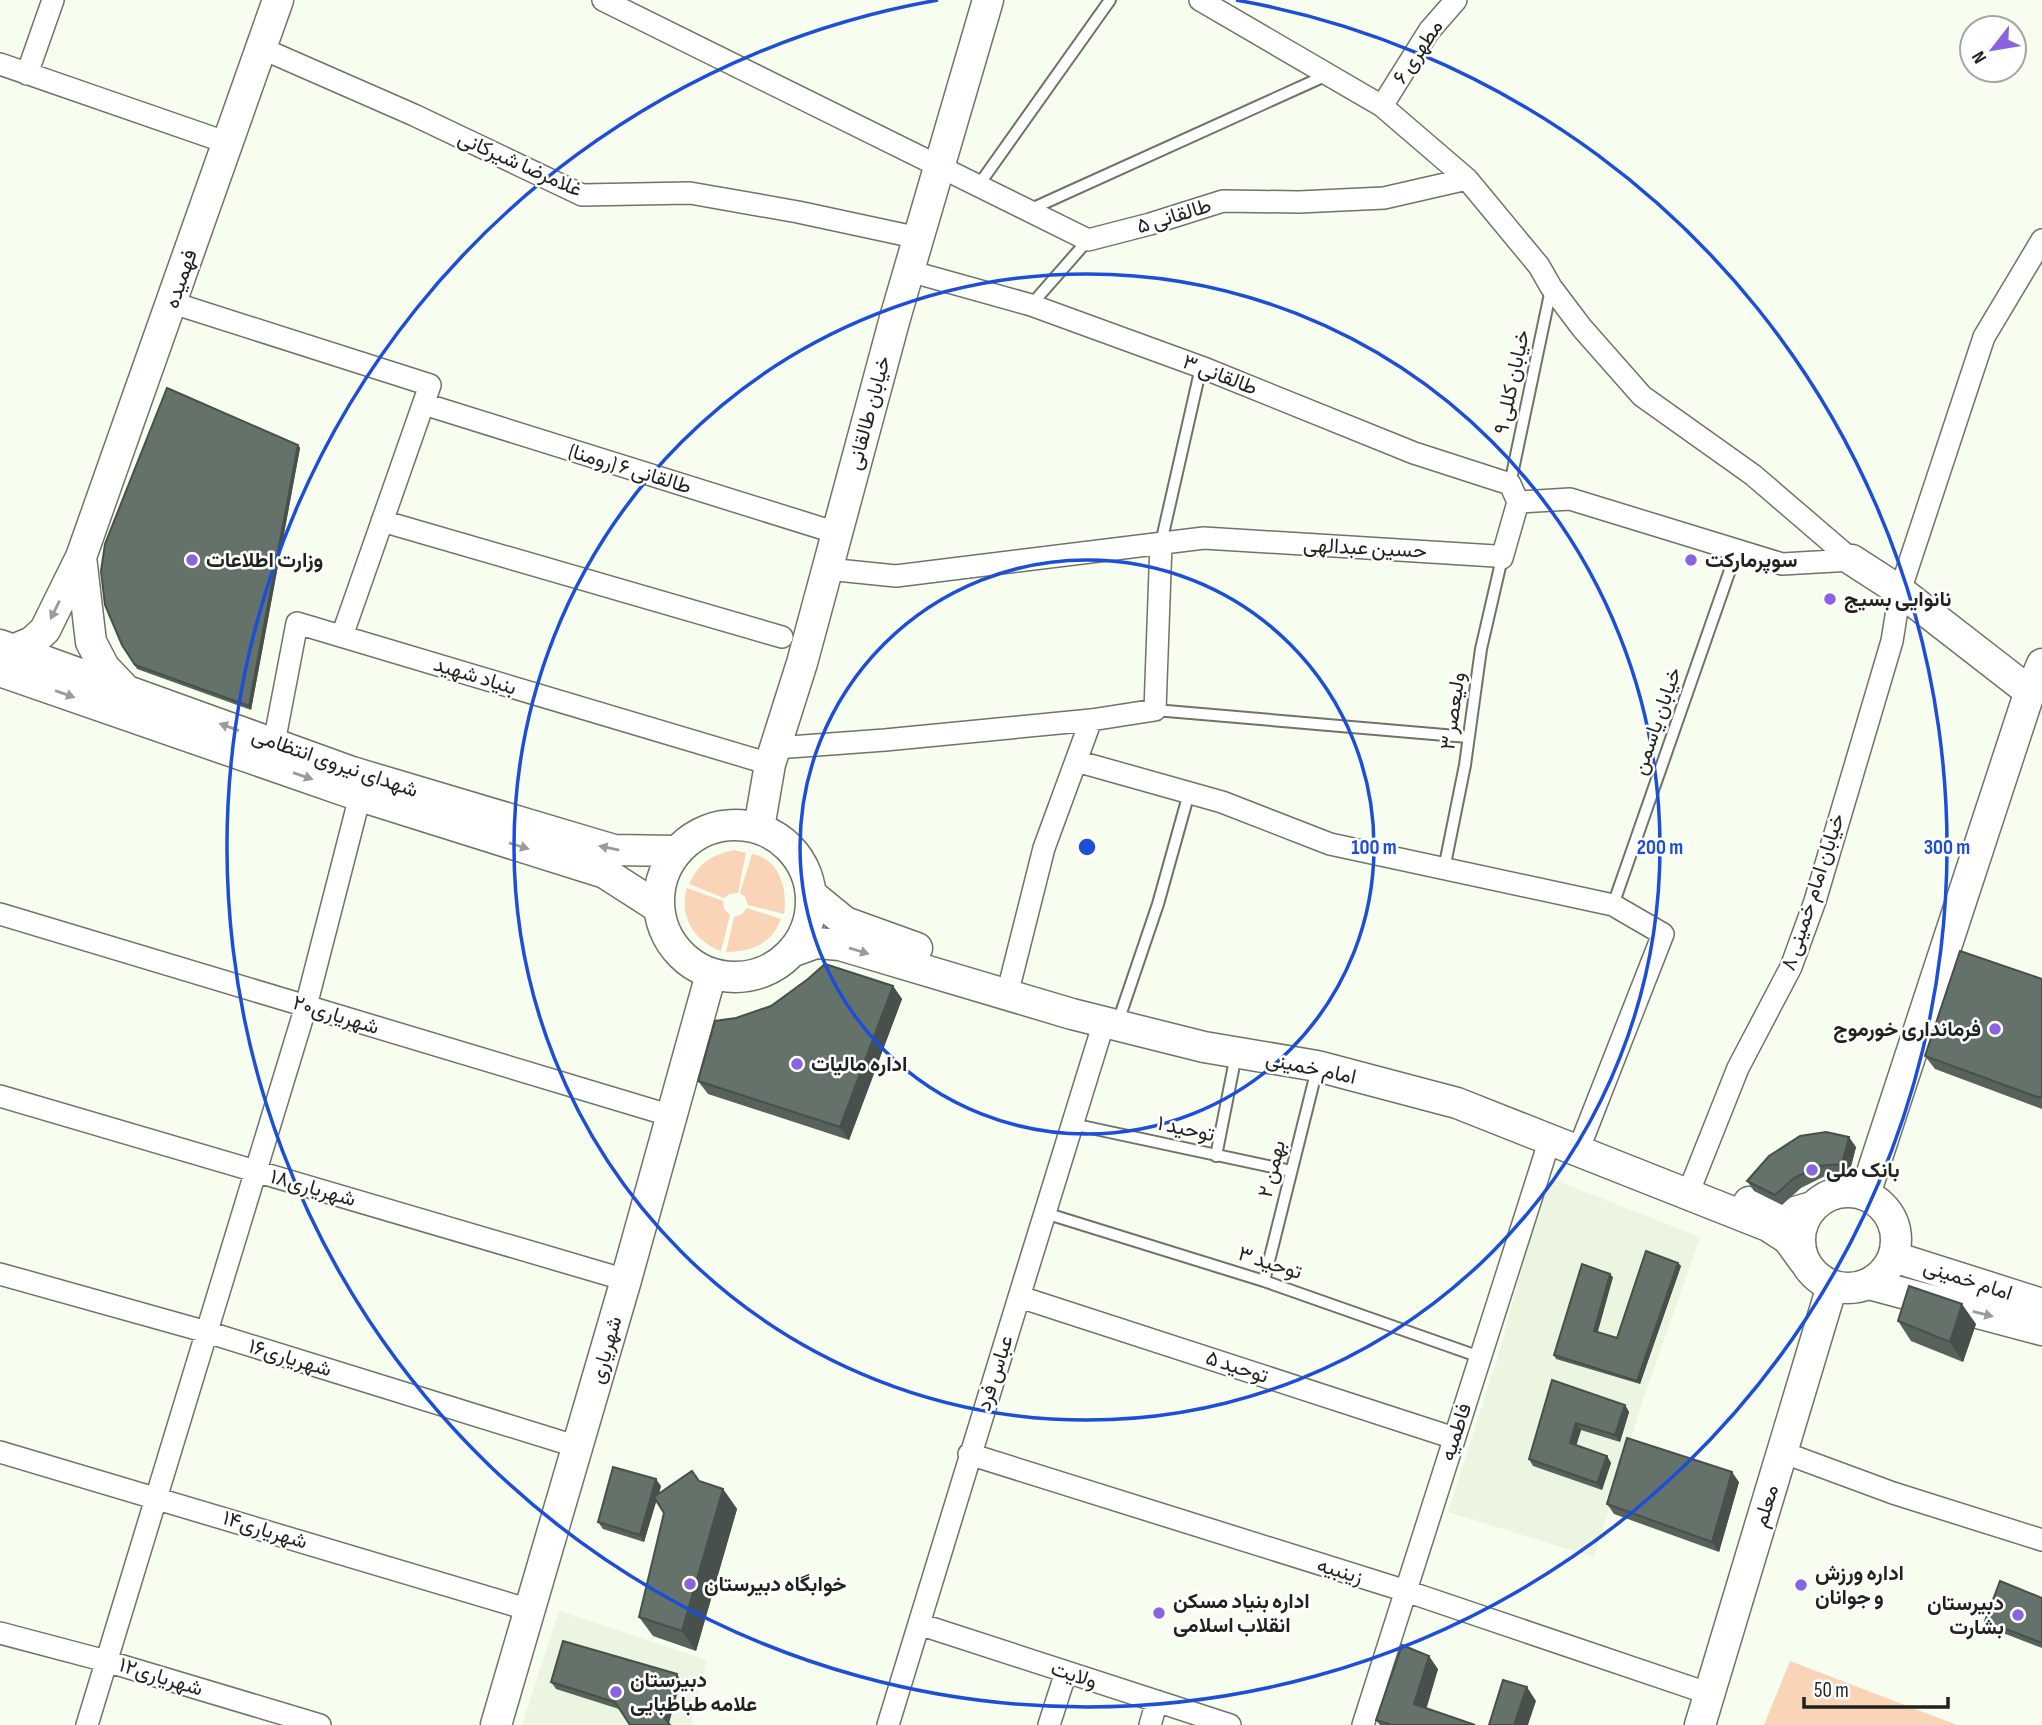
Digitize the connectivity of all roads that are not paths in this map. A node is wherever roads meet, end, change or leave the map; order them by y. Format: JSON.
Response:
{"nodes":[{"id":1,"x":53,"y":0,"type":"edge"},
{"id":2,"x":278,"y":0,"type":"edge"},
{"id":3,"x":603,"y":0,"type":"edge"},
{"id":4,"x":988,"y":0,"type":"edge"},
{"id":5,"x":1110,"y":0,"type":"edge"},
{"id":6,"x":1456,"y":0,"type":"edge"},
{"id":7,"x":1209,"y":3,"type":"edge"},
{"id":8,"x":261,"y":48,"type":"junction"},
{"id":9,"x":0,"y":65,"type":"edge"},
{"id":10,"x":27,"y":74,"type":"junction"},
{"id":11,"x":1327,"y":75,"type":"junction"},
{"id":12,"x":1382,"y":106,"type":"junction"},
{"id":13,"x":228,"y":143,"type":"junction"},
{"id":14,"x":939,"y":168,"type":"junction"},
{"id":15,"x":1467,"y":180,"type":"junction"},
{"id":16,"x":978,"y":186,"type":"junction"},
{"id":17,"x":1027,"y":211,"type":"junction"},
{"id":18,"x":919,"y":237,"type":"junction"},
{"id":19,"x":1088,"y":240,"type":"junction"},
{"id":20,"x":2042,"y":240,"type":"edge"},
{"id":21,"x":908,"y":271,"type":"junction"},
{"id":22,"x":1551,"y":286,"type":"junction"},
{"id":23,"x":173,"y":303,"type":"junction"},
{"id":24,"x":1031,"y":305,"type":"junction"},
{"id":25,"x":1201,"y":367,"type":"junction"},
{"id":26,"x":424,"y":404,"type":"junction"},
{"id":27,"x":1514,"y":493,"type":"junction"},
{"id":28,"x":382,"y":521,"type":"junction"},
{"id":29,"x":837,"y":533,"type":"junction"},
{"id":30,"x":1161,"y":543,"type":"junction"},
{"id":31,"x":1737,"y":550,"type":"junction"},
{"id":32,"x":81,"y":557,"type":"junction"},
{"id":33,"x":1502,"y":558,"type":"junction"},
{"id":34,"x":1852,"y":560,"type":"junction"},
{"id":35,"x":827,"y":569,"type":"junction"},
{"id":36,"x":1900,"y":591,"type":"junction"},
{"id":37,"x":342,"y":636,"type":"junction"},
{"id":38,"x":782,"y":637,"type":"dead end"},
{"id":39,"x":5,"y":655,"type":"edge"},
{"id":40,"x":2042,"y":664,"type":"edge"},
{"id":41,"x":123,"y":688,"type":"junction"},
{"id":42,"x":2036,"y":698,"type":"edge"},
{"id":43,"x":1155,"y":710,"type":"junction"},
{"id":44,"x":1091,"y":720,"type":"junction"},
{"id":45,"x":1468,"y":737,"type":"junction"},
{"id":46,"x":274,"y":743,"type":"junction"},
{"id":47,"x":773,"y":756,"type":"junction"},
{"id":48,"x":1076,"y":761,"type":"junction"},
{"id":49,"x":1189,"y":793,"type":"junction"},
{"id":50,"x":360,"y":796,"type":"junction"},
{"id":51,"x":759,"y":828,"type":"junction"},
{"id":52,"x":677,"y":851,"type":"junction"},
{"id":53,"x":1444,"y":869,"type":"junction"},
{"id":54,"x":812,"y":895,"type":"junction"},
{"id":55,"x":1613,"y":905,"type":"junction"},
{"id":56,"x":659,"y":906,"type":"junction"},
{"id":57,"x":0,"y":914,"type":"edge"},
{"id":58,"x":793,"y":951,"type":"junction"},
{"id":59,"x":711,"y":974,"type":"junction"},
{"id":60,"x":1011,"y":979,"type":"junction"},
{"id":61,"x":306,"y":1006,"type":"junction"},
{"id":62,"x":1113,"y":1016,"type":"junction"},
{"id":63,"x":1237,"y":1053,"type":"junction"},
{"id":64,"x":1317,"y":1066,"type":"junction"},
{"id":65,"x":0,"y":1096,"type":"edge"},
{"id":66,"x":672,"y":1116,"type":"junction"},
{"id":67,"x":1072,"y":1124,"type":"junction"},
{"id":68,"x":1583,"y":1138,"type":"junction"},
{"id":69,"x":1550,"y":1139,"type":"junction"},
{"id":70,"x":1216,"y":1156,"type":"junction"},
{"id":71,"x":256,"y":1171,"type":"junction"},
{"id":72,"x":1291,"y":1171,"type":"junction"},
{"id":73,"x":1693,"y":1181,"type":"junction"},
{"id":74,"x":1865,"y":1194,"type":"junction"},
{"id":75,"x":1812,"y":1207,"type":"junction"},
{"id":76,"x":1045,"y":1213,"type":"junction"},
{"id":77,"x":1894,"y":1256,"type":"junction"},
{"id":78,"x":1804,"y":1261,"type":"junction"},
{"id":79,"x":0,"y":1274,"type":"edge"},
{"id":80,"x":626,"y":1280,"type":"junction"},
{"id":81,"x":1264,"y":1281,"type":"junction"},
{"id":82,"x":1869,"y":1284,"type":"junction"},
{"id":83,"x":1832,"y":1286,"type":"junction"},
{"id":84,"x":1020,"y":1297,"type":"junction"},
{"id":85,"x":2042,"y":1304,"type":"edge"},
{"id":86,"x":2042,"y":1330,"type":"edge"},
{"id":87,"x":207,"y":1332,"type":"junction"},
{"id":88,"x":1480,"y":1357,"type":"junction"},
{"id":89,"x":1454,"y":1438,"type":"junction"},
{"id":90,"x":578,"y":1447,"type":"junction"},
{"id":91,"x":0,"y":1452,"type":"edge"},
{"id":92,"x":1782,"y":1452,"type":"junction"},
{"id":93,"x":969,"y":1454,"type":"junction"},
{"id":94,"x":156,"y":1498,"type":"junction"},
{"id":95,"x":2042,"y":1540,"type":"edge"},
{"id":96,"x":1406,"y":1591,"type":"junction"},
{"id":97,"x":530,"y":1610,"type":"junction"},
{"id":98,"x":919,"y":1625,"type":"junction"},
{"id":99,"x":0,"y":1633,"type":"edge"},
{"id":100,"x":106,"y":1661,"type":"junction"},
{"id":101,"x":1066,"y":1672,"type":"junction"},
{"id":102,"x":1710,"y":1695,"type":"junction"},
{"id":103,"x":1157,"y":1701,"type":"junction"},
{"id":104,"x":87,"y":1725,"type":"edge"},
{"id":105,"x":320,"y":1725,"type":"edge"},
{"id":106,"x":496,"y":1725,"type":"edge"},
{"id":107,"x":888,"y":1725,"type":"edge"},
{"id":108,"x":1049,"y":1725,"type":"edge"},
{"id":109,"x":1150,"y":1725,"type":"edge"},
{"id":110,"x":1230,"y":1725,"type":"edge"},
{"id":111,"x":1363,"y":1725,"type":"edge"},
{"id":112,"x":1700,"y":1725,"type":"edge"}],
"edges":[{"from":1,"to":10,"type":"street"},
{"from":2,"to":8,"type":"main road","name":"فهمیده"},
{"from":3,"to":14,"type":"street"},
{"from":4,"to":14,"type":"main road","name":"خیابان طالقانی"},
{"from":5,"to":16,"type":"lane"},
{"from":6,"to":12,"type":"street","name":"مطهری ۶"},
{"from":7,"to":11,"type":"street"},
{"from":8,"to":13,"type":"main road","name":"فهمیده"},
{"from":8,"to":18,"type":"street","name":"غلامرضا شیرکانی"},
{"from":9,"to":10,"type":"street"},
{"from":10,"to":13,"type":"street"},
{"from":11,"to":12,"type":"street"},
{"from":11,"to":17,"type":"lane"},
{"from":12,"to":15,"type":"street"},
{"from":13,"to":23,"type":"main road","name":"فهمیده"},
{"from":14,"to":16,"type":"street"},
{"from":14,"to":18,"type":"main road","name":"خیابان طالقانی"},
{"from":15,"to":19,"type":"street","name":"طالقانی ۵"},
{"from":15,"to":22,"type":"street"},
{"from":16,"to":17,"type":"street"},
{"from":17,"to":19,"type":"street"},
{"from":18,"to":21,"type":"main road","name":"خیابان طالقانی"},
{"from":19,"to":24,"type":"lane"},
{"from":20,"to":36,"type":"street","name":"خیابان امام خمینی ۸"},
{"from":21,"to":24,"type":"street","name":"طالقانی ۳"},
{"from":21,"to":29,"type":"main road","name":"خیابان طالقانی"},
{"from":22,"to":27,"type":"lane","name":"خیابان کللی ۹"},
{"from":22,"to":34,"type":"street"},
{"from":23,"to":26,"type":"street"},
{"from":23,"to":32,"type":"main road","name":"فهمیده"},
{"from":24,"to":25,"type":"street","name":"طالقانی ۳"},
{"from":25,"to":27,"type":"street","name":"طالقانی ۳"},
{"from":25,"to":30,"type":"lane"},
{"from":26,"to":28,"type":"street"},
{"from":26,"to":29,"type":"street","name":"طالقانی ۶ (رومنا)"},
{"from":27,"to":31,"type":"street"},
{"from":27,"to":33,"type":"street"},
{"from":28,"to":37,"type":"street"},
{"from":28,"to":38,"type":"street"},
{"from":29,"to":35,"type":"main road","name":"خیابان طالقانی"},
{"from":30,"to":33,"type":"street","name":"حسین عبدالهی"},
{"from":30,"to":35,"type":"street","name":"حسین عبدالهی"},
{"from":30,"to":43,"type":"street"},
{"from":31,"to":34,"type":"street"},
{"from":31,"to":55,"type":"lane","name":"خیابان یاسمن"},
{"from":32,"to":39,"type":"main road","name":"فهمیده","one_way":true},
{"from":32,"to":41,"type":"main road"},
{"from":33,"to":45,"type":"lane","name":"ولیعصر ۳"},
{"from":34,"to":36,"type":"main road"},
{"from":35,"to":47,"type":"main road","name":"خیابان طالقانی"},
{"from":36,"to":42,"type":"main road"},
{"from":36,"to":73,"type":"street","name":"خیابان امام خمینی ۸"},
{"from":37,"to":46,"type":"street","name":"بنیاد شهید"},
{"from":37,"to":47,"type":"street","name":"بنیاد شهید"},
{"from":39,"to":41,"type":"main road","name":"شهدای نیروی انتظامی"},
{"from":39,"to":50,"type":"main road","name":"شهدای نیروی انتظامی","one_way":true},
{"from":40,"to":42,"type":"main road"},
{"from":46,"to":41,"type":"main road","name":"شهدای نیروی انتظامی","one_way":true},
{"from":42,"to":74,"type":"main road"},
{"from":43,"to":44,"type":"street"},
{"from":43,"to":45,"type":"lane"},
{"from":44,"to":47,"type":"street"},
{"from":44,"to":48,"type":"street"},
{"from":45,"to":53,"type":"lane","name":"ولیعصر ۳"},
{"from":52,"to":46,"type":"main road","name":"شهدای نیروی انتظامی","one_way":true},
{"from":47,"to":51,"type":"main road","name":"خیابان طالقانی"},
{"from":48,"to":49,"type":"street"},
{"from":48,"to":60,"type":"street"},
{"from":49,"to":53,"type":"street"},
{"from":49,"to":62,"type":"lane"},
{"from":50,"to":56,"type":"main road","name":"شهدای نیروی انتظامی","one_way":true},
{"from":50,"to":61,"type":"street"},
{"from":51,"to":52,"type":"main road"},
{"from":51,"to":54,"type":"main road"},
{"from":52,"to":56,"type":"main road"},
{"from":53,"to":55,"type":"street"},
{"from":54,"to":58,"type":"main road"},
{"from":54,"to":60,"type":"main road","name":"امام خمینی"},
{"from":55,"to":68,"type":"street"},
{"from":56,"to":59,"type":"main road"},
{"from":57,"to":61,"type":"street","name":"شهریاری۲۰"},
{"from":58,"to":59,"type":"main road"},
{"from":58,"to":62,"type":"main road","name":"امام خمینی","one_way":true},
{"from":59,"to":66,"type":"main road","name":"شهریاری"},
{"from":60,"to":62,"type":"main road","name":"امام خمینی"},
{"from":61,"to":66,"type":"street","name":"شهریاری۲۰"},
{"from":61,"to":71,"type":"street"},
{"from":62,"to":63,"type":"main road","name":"امام خمینی"},
{"from":62,"to":67,"type":"street","name":"عباس فرد"},
{"from":62,"to":68,"type":"main road","name":"امام خمینی"},
{"from":63,"to":64,"type":"main road","name":"امام خمینی"},
{"from":63,"to":70,"type":"lane"},
{"from":64,"to":69,"type":"main road","name":"امام خمینی"},
{"from":64,"to":72,"type":"lane","name":"بهمن ۲"},
{"from":65,"to":71,"type":"street","name":"شهریاری۱۸"},
{"from":66,"to":80,"type":"main road","name":"شهریاری"},
{"from":67,"to":70,"type":"lane","name":"توحید ۱"},
{"from":67,"to":76,"type":"street","name":"عباس فرد"},
{"from":68,"to":73,"type":"main road","name":"امام خمینی"},
{"from":69,"to":78,"type":"main road","name":"امام خمینی"},
{"from":69,"to":88,"type":"street","name":"فاطمیه"},
{"from":70,"to":72,"type":"lane","name":"توحید ۱"},
{"from":71,"to":80,"type":"street","name":"شهریاری۱۸"},
{"from":71,"to":87,"type":"street"},
{"from":72,"to":81,"type":"lane","name":"بهمن ۲"},
{"from":73,"to":75,"type":"main road","name":"امام خمینی"},
{"from":74,"to":75,"type":"main road"},
{"from":74,"to":77,"type":"main road"},
{"from":75,"to":78,"type":"main road"},
{"from":76,"to":81,"type":"lane","name":"توحید ۳"},
{"from":76,"to":84,"type":"street","name":"عباس فرد"},
{"from":77,"to":82,"type":"main road"},
{"from":77,"to":85,"type":"main road","name":"امام خمینی"},
{"from":78,"to":83,"type":"main road"},
{"from":79,"to":87,"type":"street","name":"شهریاری۱۶"},
{"from":80,"to":90,"type":"main road","name":"شهریاری"},
{"from":81,"to":88,"type":"lane","name":"توحید ۳"},
{"from":82,"to":83,"type":"main road"},
{"from":82,"to":86,"type":"main road","name":"امام خمینی","one_way":true},
{"from":83,"to":92,"type":"main road","name":"معلم"},
{"from":84,"to":89,"type":"street","name":"توحید ۵"},
{"from":84,"to":93,"type":"street","name":"عباس فرد"},
{"from":87,"to":90,"type":"street","name":"شهریاری۱۶"},
{"from":87,"to":94,"type":"street"},
{"from":88,"to":89,"type":"street","name":"فاطمیه"},
{"from":89,"to":96,"type":"street","name":"فاطمیه"},
{"from":90,"to":97,"type":"main road","name":"شهریاری"},
{"from":91,"to":94,"type":"street","name":"شهریاری۱۴"},
{"from":92,"to":95,"type":"street"},
{"from":92,"to":102,"type":"main road","name":"معلم"},
{"from":93,"to":96,"type":"street","name":"زینبیه"},
{"from":93,"to":98,"type":"street","name":"عباس فرد"},
{"from":94,"to":97,"type":"street","name":"شهریاری۱۴"},
{"from":94,"to":100,"type":"street"},
{"from":96,"to":102,"type":"street","name":"زینبیه"},
{"from":96,"to":111,"type":"street","name":"فاطمیه"},
{"from":97,"to":106,"type":"main road","name":"شهریاری"},
{"from":98,"to":101,"type":"street","name":"ولایت"},
{"from":98,"to":107,"type":"street","name":"عباس فرد"},
{"from":99,"to":100,"type":"street","name":"شهریاری۱۲"},
{"from":100,"to":104,"type":"street"},
{"from":100,"to":105,"type":"street","name":"شهریاری۱۲"},
{"from":101,"to":103,"type":"street","name":"ولایت"},
{"from":101,"to":108,"type":"street"},
{"from":102,"to":112,"type":"main road","name":"معلم"},
{"from":103,"to":109,"type":"street"},
{"from":103,"to":110,"type":"street","name":"ولایت"}]}
